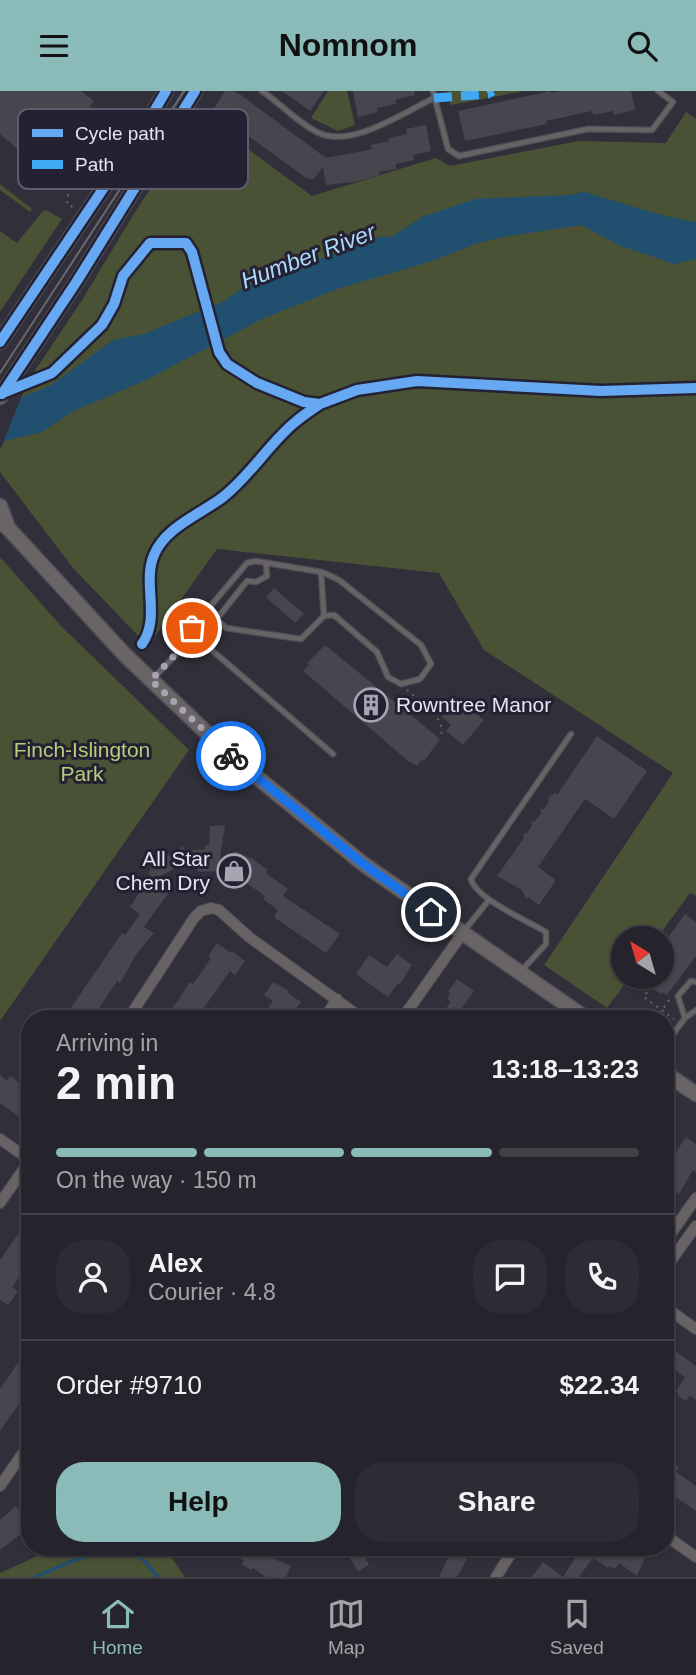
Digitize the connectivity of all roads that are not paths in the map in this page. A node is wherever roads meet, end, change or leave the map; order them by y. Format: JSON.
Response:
{"nodes":[{"id":1,"x":166,"y":91,"type":"edge"},
{"id":2,"x":195,"y":91,"type":"edge"},
{"id":3,"x":433,"y":91,"type":"edge"},
{"id":4,"x":657,"y":91,"type":"edge"},
{"id":5,"x":266,"y":92,"type":"edge"},
{"id":6,"x":434,"y":98,"type":"junction"},
{"id":7,"x":155,"y":109,"type":"edge"},
{"id":8,"x":184,"y":109,"type":"edge"},
{"id":9,"x":103,"y":189,"type":"edge"},
{"id":10,"x":134,"y":189,"type":"edge"},
{"id":11,"x":0,"y":342,"type":"edge"},
{"id":12,"x":0,"y":397,"type":"edge"},
{"id":13,"x":0,"y":506,"type":"edge"},
{"id":14,"x":4,"y":525,"type":"edge"},
{"id":15,"x":266,"y":563,"type":"junction"},
{"id":16,"x":321,"y":572,"type":"junction"},
{"id":17,"x":207,"y":610,"type":"junction"},
{"id":18,"x":324,"y":616,"type":"junction"},
{"id":19,"x":216,"y":618,"type":"junction"},
{"id":20,"x":194,"y":635,"type":"junction"},
{"id":21,"x":151,"y":680,"type":"junction"},
{"id":22,"x":571,"y":734,"type":"dead end"},
{"id":23,"x":333,"y":754,"type":"dead end"},
{"id":24,"x":489,"y":900,"type":"junction"},
{"id":25,"x":462,"y":934,"type":"junction"},
{"id":26,"x":520,"y":972,"type":"junction"},
{"id":27,"x":696,"y":982,"type":"edge"},
{"id":28,"x":337,"y":999,"type":"junction"},
{"id":29,"x":134,"y":1010,"type":"edge"},
{"id":30,"x":330,"y":1010,"type":"edge"},
{"id":31,"x":351,"y":1010,"type":"edge"},
{"id":32,"x":408,"y":1010,"type":"edge"},
{"id":33,"x":574,"y":1010,"type":"edge"},
{"id":34,"x":696,"y":1010,"type":"edge"},
{"id":35,"x":683,"y":1021,"type":"junction"},
{"id":36,"x":674,"y":1033,"type":"edge"},
{"id":37,"x":674,"y":1079,"type":"edge"},
{"id":38,"x":696,"y":1094,"type":"edge"},
{"id":39,"x":0,"y":1139,"type":"edge"},
{"id":40,"x":21,"y":1154,"type":"edge"},
{"id":41,"x":21,"y":1173,"type":"edge"},
{"id":42,"x":696,"y":1198,"type":"edge"},
{"id":43,"x":0,"y":1203,"type":"edge"},
{"id":44,"x":696,"y":1226,"type":"edge"},
{"id":45,"x":674,"y":1230,"type":"edge"},
{"id":46,"x":674,"y":1257,"type":"edge"},
{"id":47,"x":674,"y":1313,"type":"edge"},
{"id":48,"x":696,"y":1329,"type":"edge"},
{"id":49,"x":21,"y":1457,"type":"edge"},
{"id":50,"x":0,"y":1486,"type":"edge"},
{"id":51,"x":674,"y":1541,"type":"edge"},
{"id":52,"x":509,"y":1556,"type":"edge"},
{"id":53,"x":696,"y":1557,"type":"edge"},
{"id":54,"x":496,"y":1577,"type":"edge"}],
"edges":[{"from":1,"to":7,"type":"main road"},
{"from":2,"to":8,"type":"main road"},
{"from":3,"to":6,"type":"lane"},
{"from":4,"to":6,"type":"lane"},
{"from":5,"to":6,"type":"lane"},
{"from":9,"to":11,"type":"main road"},
{"from":10,"to":12,"type":"main road"},
{"from":13,"to":14,"type":"main road"},
{"from":14,"to":21,"type":"main road"},
{"from":15,"to":16,"type":"lane"},
{"from":15,"to":17,"type":"lane"},
{"from":15,"to":19,"type":"lane"},
{"from":16,"to":18,"type":"lane"},
{"from":16,"to":18,"type":"lane"},
{"from":17,"to":19,"type":"lane"},
{"from":17,"to":20,"type":"lane"},
{"from":18,"to":19,"type":"lane"},
{"from":19,"to":20,"type":"lane"},
{"from":20,"to":21,"type":"lane"},
{"from":20,"to":23,"type":"lane"},
{"from":21,"to":25,"type":"main road"},
{"from":22,"to":24,"type":"lane"},
{"from":24,"to":25,"type":"lane"},
{"from":24,"to":26,"type":"lane"},
{"from":25,"to":26,"type":"main road"},
{"from":25,"to":32,"type":"street"},
{"from":26,"to":33,"type":"main road"},
{"from":27,"to":35,"type":"lane"},
{"from":28,"to":29,"type":"street"},
{"from":28,"to":30,"type":"street"},
{"from":28,"to":31,"type":"street"},
{"from":34,"to":35,"type":"lane"},
{"from":35,"to":36,"type":"lane"},
{"from":37,"to":38,"type":"main road"},
{"from":39,"to":40,"type":"street"},
{"from":41,"to":43,"type":"street"},
{"from":42,"to":45,"type":"street"},
{"from":44,"to":46,"type":"street"},
{"from":47,"to":48,"type":"street"},
{"from":49,"to":50,"type":"street"},
{"from":51,"to":53,"type":"street"},
{"from":52,"to":54,"type":"street"}]}
